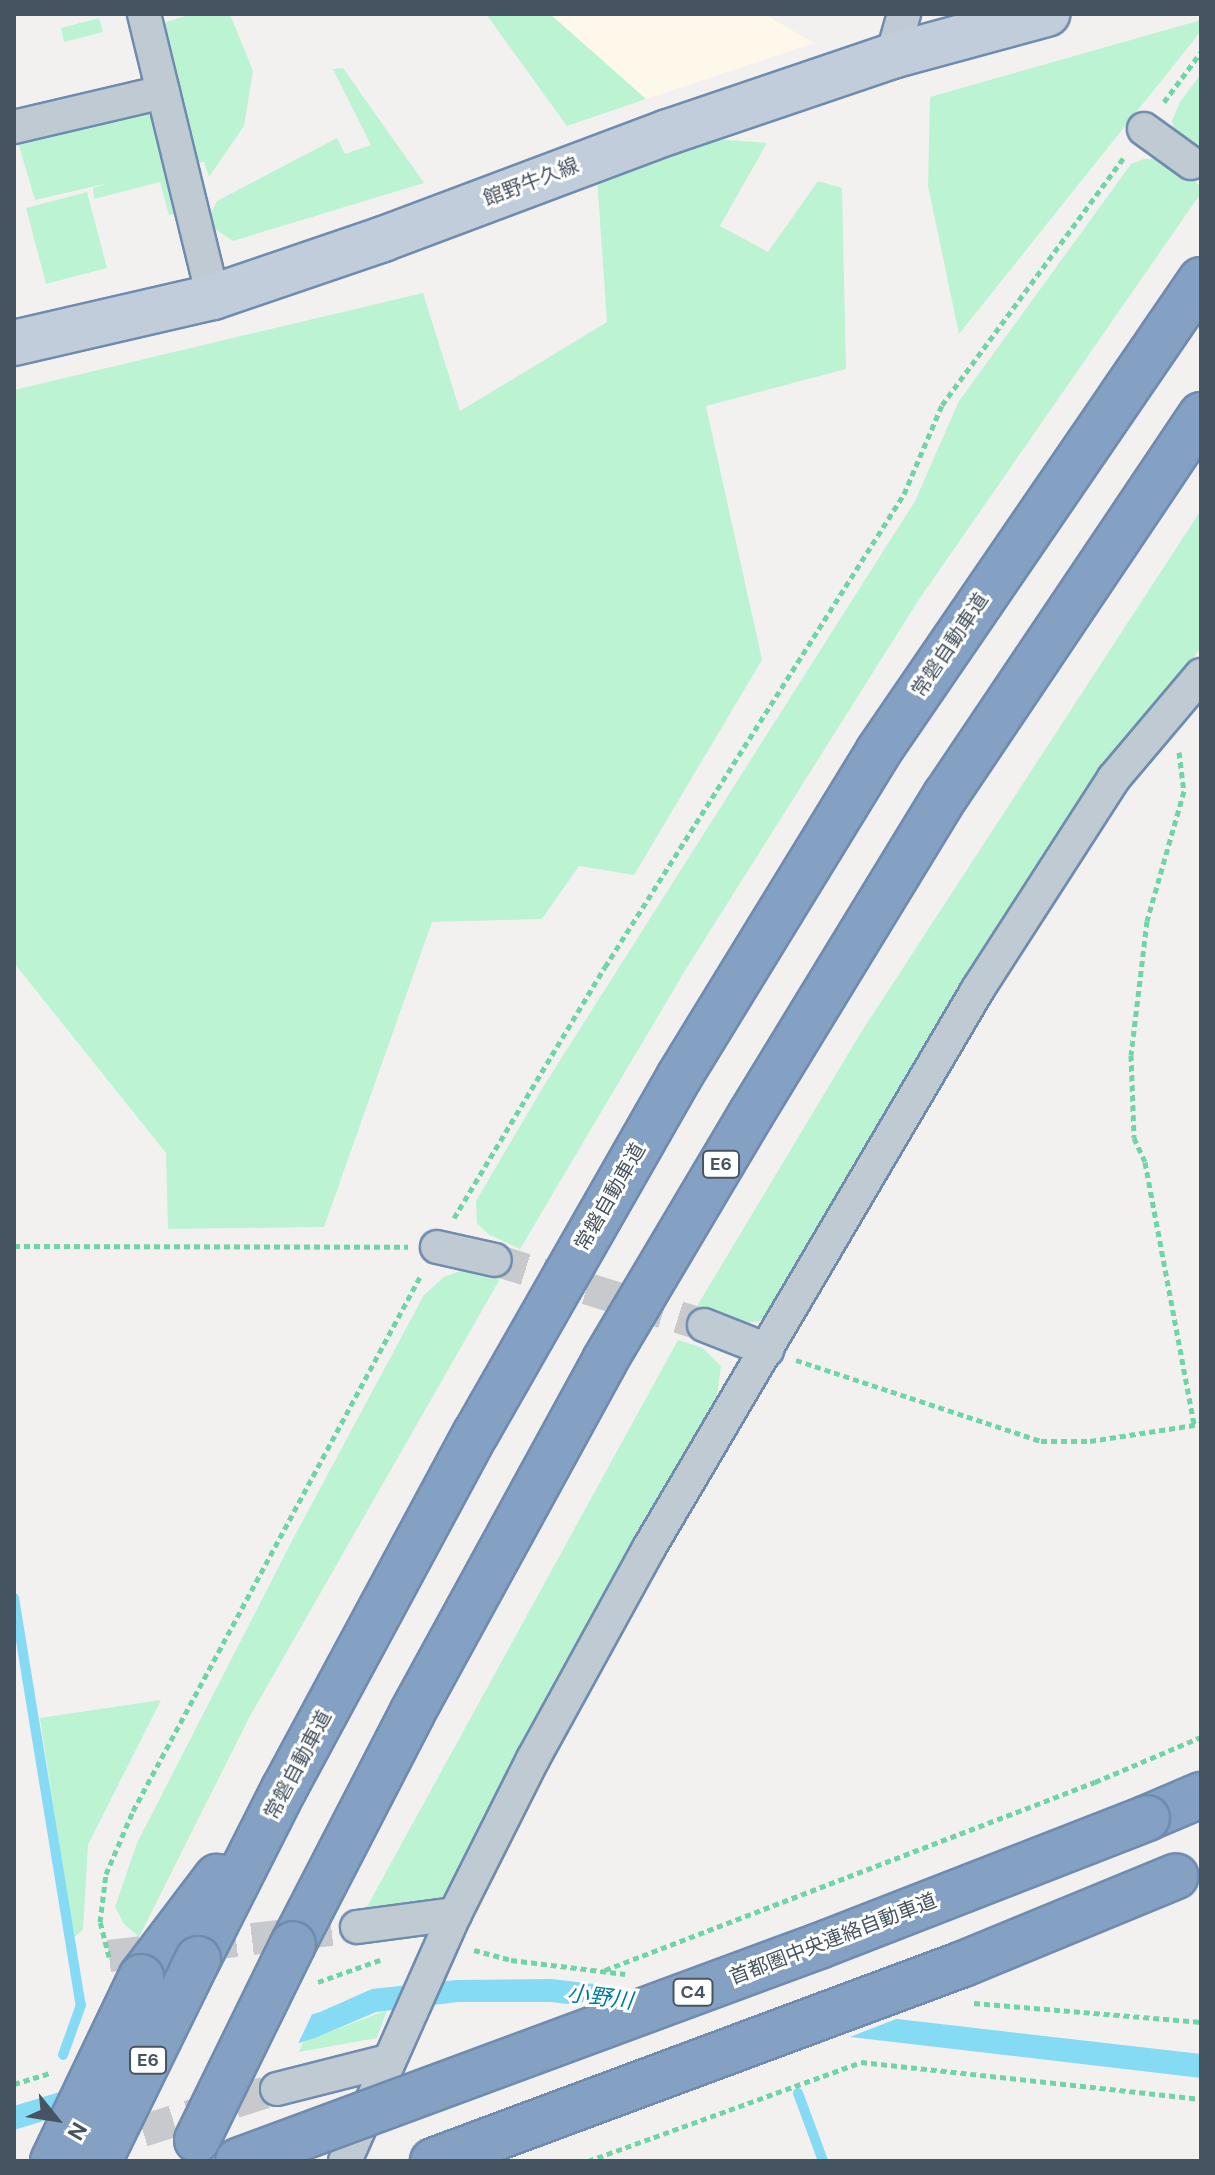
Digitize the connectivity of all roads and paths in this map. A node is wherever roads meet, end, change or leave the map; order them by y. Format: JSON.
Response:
{"nodes":[{"id":1,"x":144,"y":14,"type":"edge"},
{"id":2,"x":904,"y":14,"type":"edge"},
{"id":3,"x":1047,"y":14,"type":"edge"},
{"id":4,"x":1201,"y":52,"type":"edge"},
{"id":5,"x":892,"y":56,"type":"junction"},
{"id":6,"x":163,"y":92,"type":"junction"},
{"id":7,"x":14,"y":127,"type":"edge"},
{"id":8,"x":1144,"y":129,"type":"junction"},
{"id":9,"x":1191,"y":163,"type":"dead end"},
{"id":10,"x":1201,"y":280,"type":"edge"},
{"id":11,"x":213,"y":297,"type":"junction"},
{"id":12,"x":14,"y":343,"type":"edge"},
{"id":13,"x":1201,"y":415,"type":"edge"},
{"id":14,"x":1201,"y":675,"type":"edge"},
{"id":15,"x":1173,"y":711,"type":"junction"},
{"id":16,"x":14,"y":1246,"type":"edge"},
{"id":17,"x":437,"y":1247,"type":"junction"},
{"id":18,"x":495,"y":1260,"type":"tunnel mouth"},
{"id":19,"x":704,"y":1325,"type":"tunnel mouth"},
{"id":20,"x":767,"y":1350,"type":"junction"},
{"id":21,"x":1198,"y":1425,"type":"edge"},
{"id":22,"x":1201,"y":1737,"type":"edge"},
{"id":23,"x":284,"y":1789,"type":"junction"},
{"id":24,"x":1201,"y":1795,"type":"edge"},
{"id":25,"x":1201,"y":1866,"type":"edge"},
{"id":26,"x":357,"y":1927,"type":"tunnel mouth"},
{"id":27,"x":443,"y":1939,"type":"junction"},
{"id":28,"x":125,"y":1967,"type":"junction"},
{"id":29,"x":394,"y":2047,"type":"junction"},
{"id":30,"x":277,"y":2089,"type":"tunnel mouth"},
{"id":31,"x":1201,"y":2099,"type":"edge"},
{"id":32,"x":192,"y":2151,"type":"edge"},
{"id":33,"x":53,"y":2161,"type":"edge"},
{"id":34,"x":99,"y":2161,"type":"edge"},
{"id":35,"x":238,"y":2161,"type":"edge"},
{"id":36,"x":345,"y":2161,"type":"edge"},
{"id":37,"x":433,"y":2161,"type":"edge"},
{"id":38,"x":588,"y":2161,"type":"edge"}],
"edges":[{"from":1,"to":6,"type":"street"},
{"from":2,"to":5,"type":"street"},
{"from":3,"to":5,"type":"main road","name":"館野牛久線"},
{"from":4,"to":8,"type":"path"},
{"from":5,"to":11,"type":"main road","name":"館野牛久線"},
{"from":6,"to":7,"type":"street"},
{"from":6,"to":11,"type":"street"},
{"from":8,"to":9,"type":"street"},
{"from":8,"to":17,"type":"path"},
{"from":10,"to":23,"type":"highway","name":"常磐自動車道","number":"E6"},
{"from":11,"to":12,"type":"main road","name":"館野牛久線"},
{"from":13,"to":32,"type":"highway","number":"E6","bridge":true},
{"from":14,"to":15,"type":"street"},
{"from":15,"to":20,"type":"street"},
{"from":15,"to":21,"type":"path"},
{"from":16,"to":17,"type":"path"},
{"from":17,"to":18,"type":"street"},
{"from":17,"to":28,"type":"path"},
{"from":19,"to":20,"type":"street"},
{"from":20,"to":21,"type":"path"},
{"from":20,"to":27,"type":"street"},
{"from":22,"to":27,"type":"path"},
{"from":23,"to":28,"type":"highway"},
{"from":23,"to":34,"type":"highway","name":"常磐自動車道","number":"E6","bridge":true},
{"from":24,"to":35,"type":"highway","name":"首都圏中央連絡自動車道","number":"C4","bridge":true},
{"from":25,"to":37,"type":"highway","bridge":true},
{"from":26,"to":27,"type":"street"},
{"from":27,"to":29,"type":"street"},
{"from":28,"to":33,"type":"highway","bridge":true},
{"from":29,"to":30,"type":"street"},
{"from":29,"to":36,"type":"street"},
{"from":31,"to":38,"type":"path"}]}
